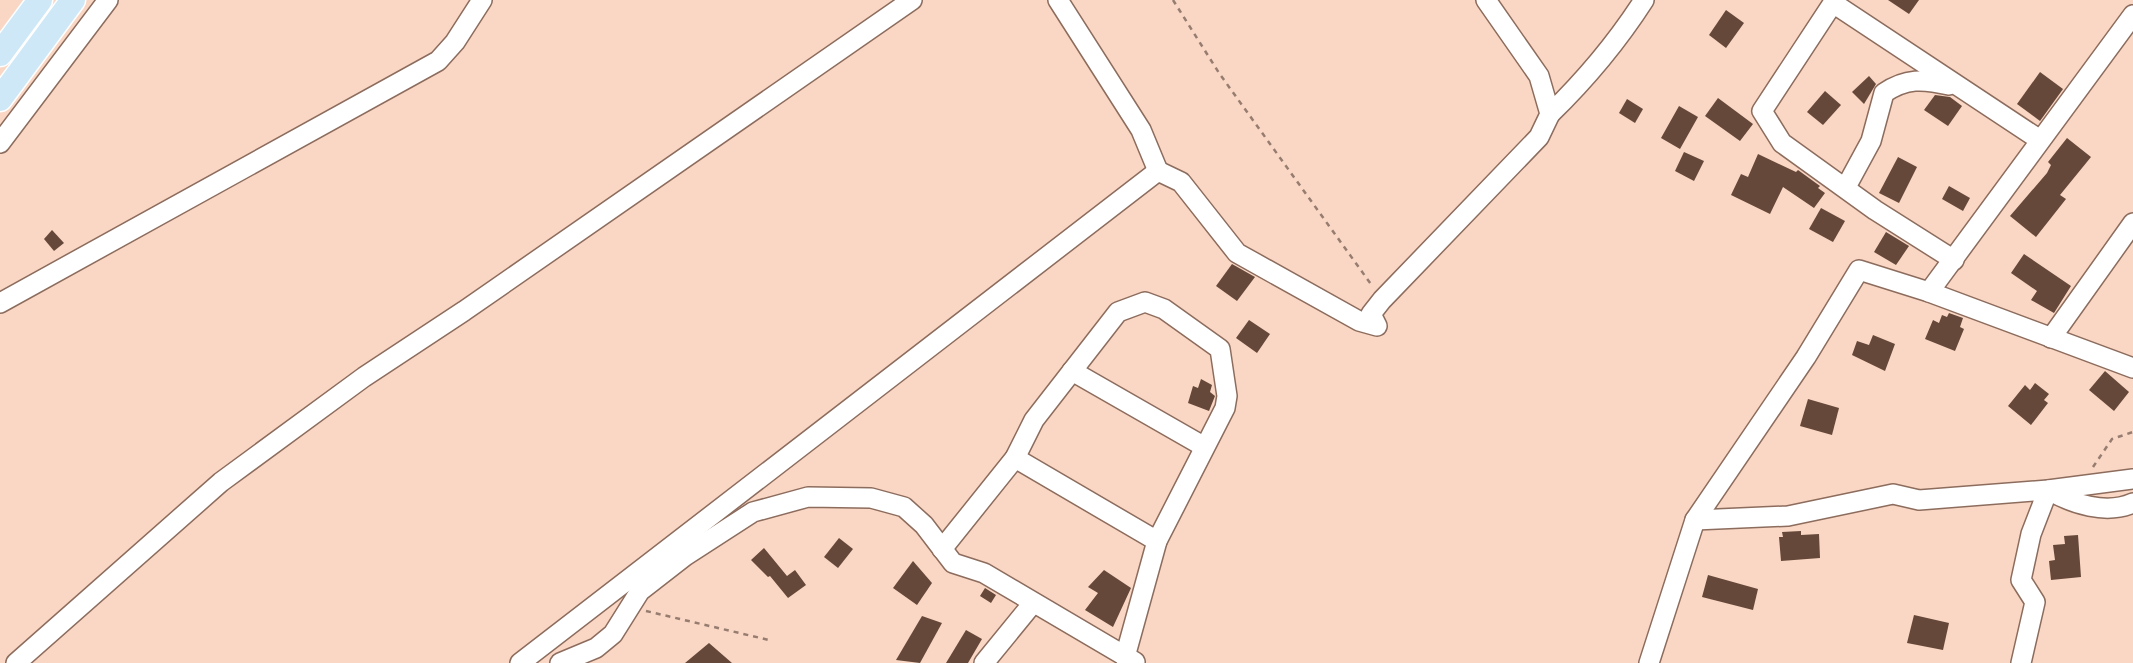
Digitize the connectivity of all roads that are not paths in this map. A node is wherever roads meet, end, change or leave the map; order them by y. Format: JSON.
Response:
{"nodes":[{"id":1,"x":40,"y":0,"type":"edge"},
{"id":2,"x":73,"y":0,"type":"edge"},
{"id":3,"x":108,"y":0,"type":"edge"},
{"id":4,"x":482,"y":0,"type":"edge"},
{"id":5,"x":912,"y":0,"type":"edge"},
{"id":6,"x":1058,"y":0,"type":"edge"},
{"id":7,"x":1486,"y":0,"type":"edge"},
{"id":8,"x":1644,"y":0,"type":"edge"},
{"id":9,"x":2133,"y":15,"type":"edge"},
{"id":10,"x":0,"y":54,"type":"edge"},
{"id":11,"x":1959,"y":87,"type":"junction"},
{"id":12,"x":0,"y":99,"type":"edge"},
{"id":13,"x":1550,"y":114,"type":"junction"},
{"id":14,"x":2040,"y":141,"type":"junction"},
{"id":15,"x":0,"y":143,"type":"edge"},
{"id":16,"x":1158,"y":171,"type":"junction"},
{"id":17,"x":1846,"y":187,"type":"junction"},
{"id":18,"x":2130,"y":234,"type":"edge"},
{"id":19,"x":1954,"y":260,"type":"junction"},
{"id":20,"x":1928,"y":292,"type":"junction"},
{"id":21,"x":0,"y":303,"type":"edge"},
{"id":22,"x":2051,"y":338,"type":"junction"},
{"id":23,"x":2133,"y":368,"type":"edge"},
{"id":24,"x":1072,"y":371,"type":"junction"},
{"id":25,"x":1203,"y":446,"type":"junction"},
{"id":26,"x":1015,"y":458,"type":"junction"},
{"id":27,"x":2133,"y":479,"type":"edge"},
{"id":28,"x":2058,"y":488,"type":"junction"},
{"id":29,"x":2133,"y":503,"type":"edge"},
{"id":30,"x":1695,"y":520,"type":"junction"},
{"id":31,"x":1157,"y":541,"type":"junction"},
{"id":32,"x":942,"y":548,"type":"junction"},
{"id":33,"x":1033,"y":603,"type":"junction"},
{"id":34,"x":1130,"y":660,"type":"edge"},
{"id":35,"x":16,"y":663,"type":"edge"},
{"id":36,"x":520,"y":663,"type":"edge"},
{"id":37,"x":560,"y":663,"type":"edge"},
{"id":38,"x":984,"y":663,"type":"edge"},
{"id":39,"x":1649,"y":663,"type":"edge"},
{"id":40,"x":2021,"y":663,"type":"edge"}],
"edges":[{"from":1,"to":10,"type":"main road"},
{"from":2,"to":12,"type":"main road"},
{"from":3,"to":15,"type":"street"},
{"from":4,"to":21,"type":"street"},
{"from":5,"to":35,"type":"street"},
{"from":6,"to":16,"type":"street"},
{"from":7,"to":13,"type":"street"},
{"from":8,"to":13,"type":"street"},
{"from":9,"to":14,"type":"street"},
{"from":11,"to":14,"type":"street"},
{"from":11,"to":17,"type":"street"},
{"from":11,"to":17,"type":"street"},
{"from":13,"to":16,"type":"street"},
{"from":14,"to":19,"type":"street"},
{"from":16,"to":36,"type":"street"},
{"from":17,"to":19,"type":"street"},
{"from":18,"to":22,"type":"street"},
{"from":19,"to":20,"type":"street"},
{"from":20,"to":22,"type":"street"},
{"from":20,"to":30,"type":"street"},
{"from":22,"to":23,"type":"street"},
{"from":24,"to":25,"type":"street"},
{"from":24,"to":25,"type":"street"},
{"from":24,"to":26,"type":"street"},
{"from":25,"to":31,"type":"street"},
{"from":26,"to":31,"type":"street"},
{"from":26,"to":32,"type":"street"},
{"from":27,"to":28,"type":"street"},
{"from":28,"to":29,"type":"street"},
{"from":28,"to":30,"type":"street"},
{"from":28,"to":40,"type":"street"},
{"from":30,"to":39,"type":"street"},
{"from":31,"to":34,"type":"street"},
{"from":32,"to":33,"type":"street"},
{"from":32,"to":37,"type":"street"},
{"from":33,"to":34,"type":"street"},
{"from":33,"to":38,"type":"street"}]}
